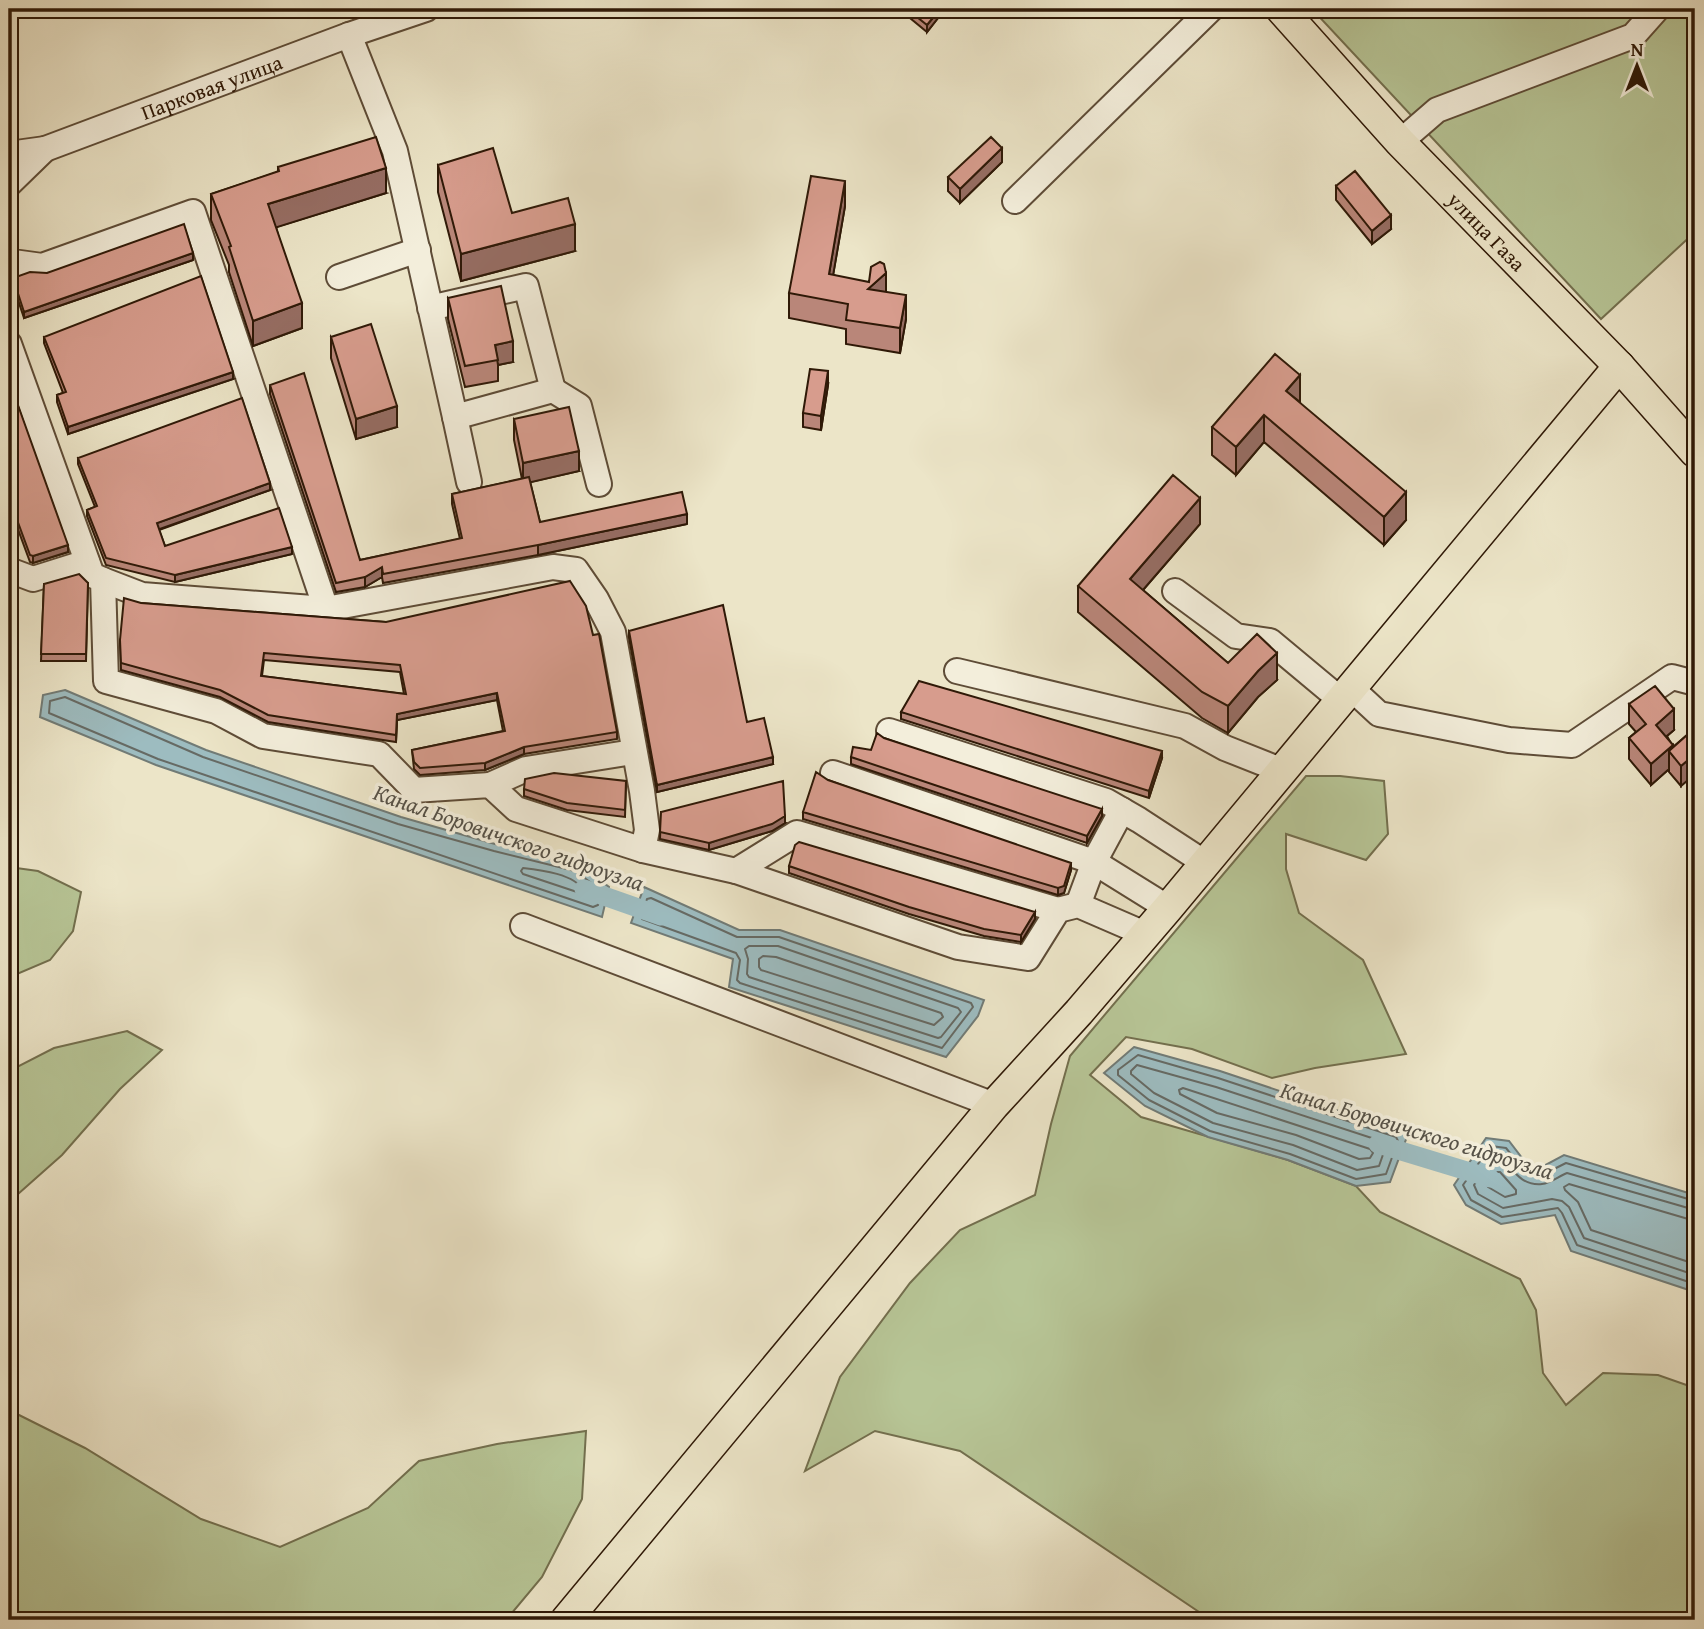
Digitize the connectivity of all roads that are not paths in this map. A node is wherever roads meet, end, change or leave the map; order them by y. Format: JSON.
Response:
{"nodes":[{"id":1,"x":426,"y":9,"type":"edge"},
{"id":2,"x":1211,"y":9,"type":"edge"},
{"id":3,"x":1280,"y":9,"type":"edge"},
{"id":4,"x":1657,"y":9,"type":"edge"},
{"id":5,"x":349,"y":34,"type":"junction"},
{"id":6,"x":1400,"y":142,"type":"junction"},
{"id":7,"x":45,"y":149,"type":"junction"},
{"id":8,"x":9,"y":154,"type":"edge"},
{"id":9,"x":9,"y":184,"type":"edge"},
{"id":10,"x":1015,"y":201,"type":"dead end"},
{"id":11,"x":418,"y":250,"type":"junction"},
{"id":12,"x":9,"y":259,"type":"edge"},
{"id":13,"x":339,"y":277,"type":"dead end"},
{"id":14,"x":430,"y":308,"type":"junction"},
{"id":15,"x":9,"y":344,"type":"edge"},
{"id":16,"x":1619,"y":366,"type":"junction"},
{"id":17,"x":553,"y":390,"type":"junction"},
{"id":18,"x":454,"y":417,"type":"junction"},
{"id":19,"x":1695,"y":452,"type":"edge"},
{"id":20,"x":469,"y":482,"type":"dead end"},
{"id":21,"x":599,"y":484,"type":"dead end"},
{"id":22,"x":9,"y":569,"type":"edge"},
{"id":23,"x":95,"y":571,"type":"junction"},
{"id":24,"x":1175,"y":591,"type":"dead end"},
{"id":25,"x":326,"y":609,"type":"junction"},
{"id":26,"x":957,"y":671,"type":"dead end"},
{"id":27,"x":1695,"y":683,"type":"edge"},
{"id":28,"x":1347,"y":695,"type":"junction"},
{"id":29,"x":889,"y":731,"type":"dead end"},
{"id":30,"x":633,"y":752,"type":"junction"},
{"id":31,"x":1283,"y":771,"type":"junction"},
{"id":32,"x":833,"y":773,"type":"dead end"},
{"id":33,"x":490,"y":785,"type":"junction"},
{"id":34,"x":1122,"y":810,"type":"junction"},
{"id":35,"x":643,"y":850,"type":"junction"},
{"id":36,"x":1094,"y":862,"type":"junction"},
{"id":37,"x":1205,"y":863,"type":"junction"},
{"id":38,"x":736,"y":871,"type":"junction"},
{"id":39,"x":1068,"y":908,"type":"junction"},
{"id":40,"x":1168,"y":908,"type":"junction"},
{"id":41,"x":523,"y":926,"type":"dead end"},
{"id":42,"x":1145,"y":934,"type":"junction"},
{"id":43,"x":994,"y":1105,"type":"junction"},
{"id":44,"x":566,"y":1620,"type":"edge"}],
"edges":[{"from":1,"to":5,"type":"street","name":"Парковая улица"},
{"from":2,"to":10,"type":"street"},
{"from":3,"to":6,"type":"main road","name":"улица Газа"},
{"from":4,"to":6,"type":"street"},
{"from":5,"to":7,"type":"street","name":"Парковая улица"},
{"from":5,"to":11,"type":"street"},
{"from":6,"to":16,"type":"main road","name":"улица Газа"},
{"from":7,"to":8,"type":"street"},
{"from":7,"to":9,"type":"street","name":"Парковая улица"},
{"from":11,"to":13,"type":"street"},
{"from":11,"to":14,"type":"street"},
{"from":12,"to":25,"type":"street"},
{"from":14,"to":17,"type":"street"},
{"from":14,"to":18,"type":"street"},
{"from":15,"to":23,"type":"street"},
{"from":16,"to":19,"type":"main road","name":"улица Газа"},
{"from":16,"to":28,"type":"main road"},
{"from":17,"to":18,"type":"street"},
{"from":17,"to":21,"type":"street"},
{"from":18,"to":20,"type":"street"},
{"from":22,"to":23,"type":"street"},
{"from":23,"to":25,"type":"street"},
{"from":23,"to":33,"type":"street"},
{"from":24,"to":28,"type":"street"},
{"from":25,"to":30,"type":"street"},
{"from":26,"to":31,"type":"street"},
{"from":27,"to":28,"type":"street"},
{"from":28,"to":31,"type":"main road"},
{"from":29,"to":34,"type":"street"},
{"from":30,"to":33,"type":"street"},
{"from":30,"to":35,"type":"street"},
{"from":31,"to":37,"type":"main road"},
{"from":32,"to":36,"type":"street"},
{"from":33,"to":35,"type":"street"},
{"from":34,"to":36,"type":"street"},
{"from":34,"to":37,"type":"street"},
{"from":35,"to":38,"type":"street"},
{"from":36,"to":39,"type":"street"},
{"from":36,"to":40,"type":"street"},
{"from":37,"to":40,"type":"main road"},
{"from":38,"to":39,"type":"street"},
{"from":38,"to":39,"type":"street"},
{"from":39,"to":42,"type":"street"},
{"from":40,"to":42,"type":"main road"},
{"from":41,"to":43,"type":"street"},
{"from":42,"to":43,"type":"main road"},
{"from":43,"to":44,"type":"main road"}]}
